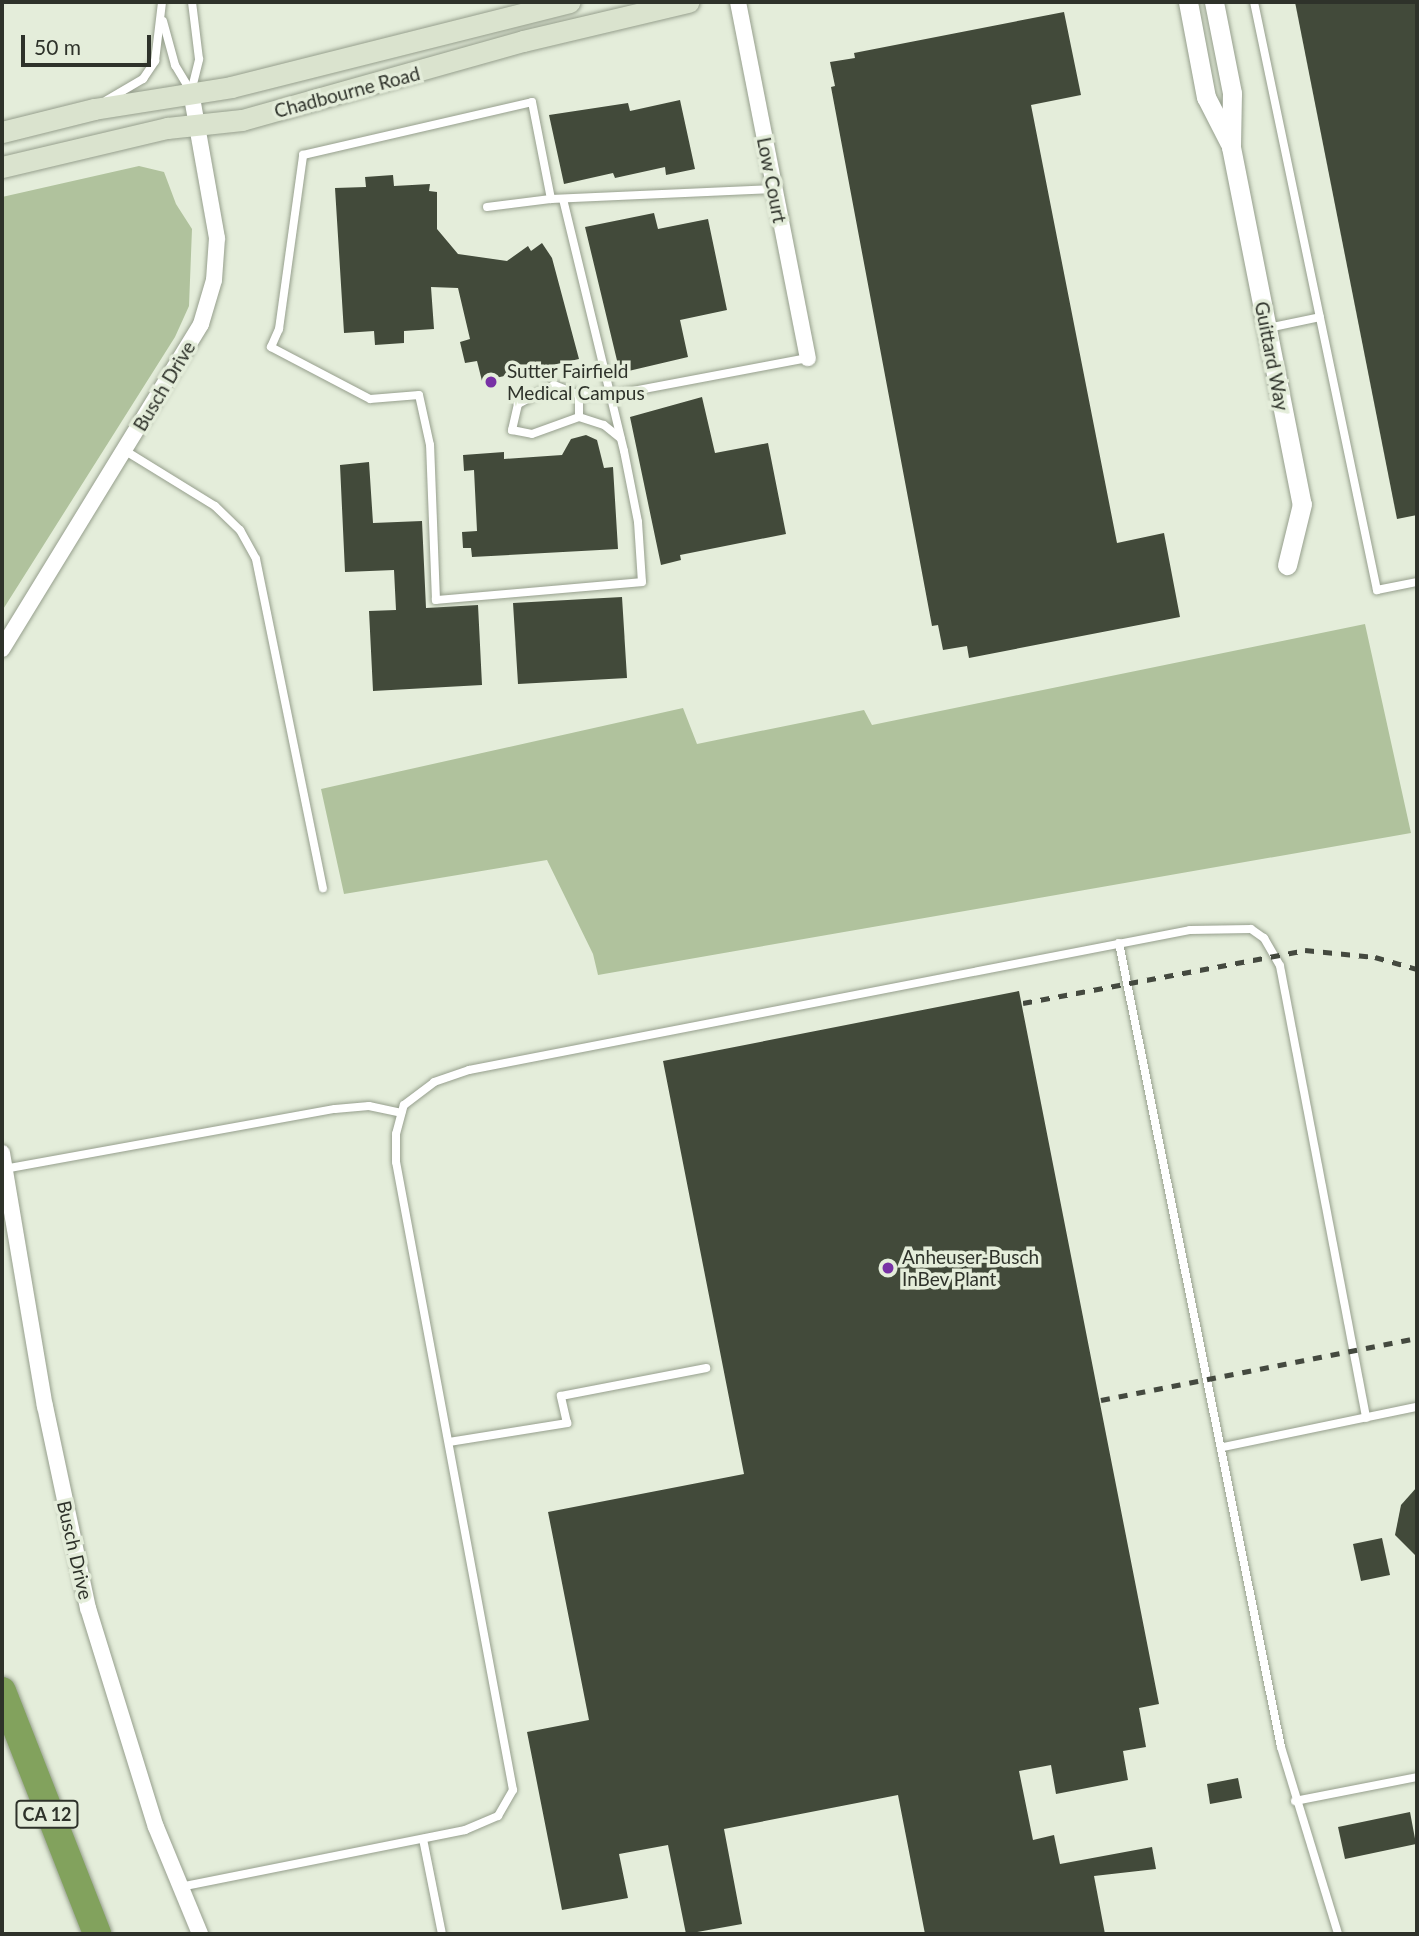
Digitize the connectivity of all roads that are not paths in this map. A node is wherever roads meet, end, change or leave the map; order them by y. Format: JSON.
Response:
{"nodes":[{"id":1,"x":162,"y":2,"type":"edge"},
{"id":2,"x":192,"y":2,"type":"edge"},
{"id":3,"x":569,"y":2,"type":"edge"},
{"id":4,"x":688,"y":2,"type":"edge"},
{"id":5,"x":738,"y":2,"type":"edge"},
{"id":6,"x":1188,"y":2,"type":"edge"},
{"id":7,"x":1214,"y":2,"type":"edge"},
{"id":8,"x":1254,"y":2,"type":"edge"},
{"id":9,"x":162,"y":18,"type":"junction"},
{"id":10,"x":191,"y":92,"type":"junction"},
{"id":11,"x":94,"y":109,"type":"junction"},
{"id":12,"x":197,"y":124,"type":"junction"},
{"id":13,"x":2,"y":132,"type":"edge"},
{"id":14,"x":1231,"y":147,"type":"junction"},
{"id":15,"x":2,"y":167,"type":"edge"},
{"id":16,"x":774,"y":189,"type":"junction"},
{"id":17,"x":563,"y":199,"type":"junction"},
{"id":18,"x":551,"y":200,"type":"junction"},
{"id":19,"x":487,"y":207,"type":"dead end"},
{"id":20,"x":1320,"y":317,"type":"junction"},
{"id":21,"x":1267,"y":329,"type":"junction"},
{"id":22,"x":808,"y":358,"type":"joint"},
{"id":23,"x":579,"y":395,"type":"junction"},
{"id":24,"x":612,"y":395,"type":"junction"},
{"id":25,"x":579,"y":417,"type":"junction"},
{"id":26,"x":620,"y":438,"type":"junction"},
{"id":27,"x":124,"y":450,"type":"junction"},
{"id":28,"x":1287,"y":565,"type":"dead end"},
{"id":29,"x":1417,"y":582,"type":"edge"},
{"id":30,"x":2,"y":649,"type":"edge"},
{"id":31,"x":323,"y":888,"type":"dead end"},
{"id":32,"x":1119,"y":943,"type":"junction"},
{"id":33,"x":401,"y":1113,"type":"junction"},
{"id":34,"x":3,"y":1161,"type":"edge"},
{"id":35,"x":706,"y":1367,"type":"dead end"},
{"id":36,"x":1417,"y":1407,"type":"edge"},
{"id":37,"x":1366,"y":1418,"type":"junction"},
{"id":38,"x":449,"y":1442,"type":"junction"},
{"id":39,"x":1223,"y":1447,"type":"junction"},
{"id":40,"x":2,"y":1691,"type":"edge"},
{"id":41,"x":1417,"y":1777,"type":"edge"},
{"id":42,"x":1295,"y":1801,"type":"junction"},
{"id":43,"x":423,"y":1839,"type":"junction"},
{"id":44,"x":180,"y":1887,"type":"junction"},
{"id":45,"x":97,"y":1934,"type":"edge"},
{"id":46,"x":200,"y":1934,"type":"edge"},
{"id":47,"x":442,"y":1934,"type":"edge"},
{"id":48,"x":1338,"y":1934,"type":"edge"}],
"edges":[{"from":1,"to":9,"type":"lane"},
{"from":2,"to":10,"type":"lane"},
{"from":3,"to":10,"type":"main road","name":"Chadbourne Road"},
{"from":4,"to":12,"type":"main road","name":"Chadbourne Road"},
{"from":5,"to":16,"type":"street","name":"Low Court"},
{"from":6,"to":14,"type":"street","name":"Guittard Way"},
{"from":7,"to":14,"type":"street","name":"Guittard Way"},
{"from":8,"to":20,"type":"lane"},
{"from":9,"to":10,"type":"lane"},
{"from":9,"to":11,"type":"lane"},
{"from":10,"to":11,"type":"main road","name":"Chadbourne Road"},
{"from":10,"to":12,"type":"street","name":"Busch Drive"},
{"from":11,"to":13,"type":"main road","name":"Chadbourne Road"},
{"from":12,"to":15,"type":"main road","name":"Chadbourne Road"},
{"from":12,"to":27,"type":"street","name":"Busch Drive"},
{"from":14,"to":21,"type":"street","name":"Guittard Way"},
{"from":16,"to":17,"type":"lane"},
{"from":16,"to":22,"type":"street","name":"Low Court"},
{"from":17,"to":18,"type":"lane"},
{"from":17,"to":24,"type":"lane"},
{"from":18,"to":19,"type":"lane"},
{"from":18,"to":26,"type":"lane"},
{"from":20,"to":21,"type":"lane"},
{"from":20,"to":29,"type":"lane"},
{"from":21,"to":28,"type":"street","name":"Guittard Way"},
{"from":22,"to":24,"type":"lane"},
{"from":23,"to":24,"type":"lane"},
{"from":23,"to":25,"type":"lane"},
{"from":23,"to":25,"type":"lane"},
{"from":24,"to":26,"type":"lane"},
{"from":25,"to":26,"type":"lane"},
{"from":27,"to":30,"type":"street","name":"Busch Drive"},
{"from":27,"to":31,"type":"lane"},
{"from":32,"to":33,"type":"lane"},
{"from":32,"to":37,"type":"lane"},
{"from":32,"to":39,"type":"lane"},
{"from":33,"to":34,"type":"lane"},
{"from":33,"to":38,"type":"lane"},
{"from":34,"to":44,"type":"street","name":"Busch Drive"},
{"from":35,"to":38,"type":"lane"},
{"from":36,"to":37,"type":"lane"},
{"from":37,"to":39,"type":"lane"},
{"from":38,"to":43,"type":"lane"},
{"from":39,"to":42,"type":"lane"},
{"from":40,"to":45,"type":"highway","number":"CA 12"},
{"from":41,"to":42,"type":"lane"},
{"from":42,"to":48,"type":"lane"},
{"from":43,"to":44,"type":"lane"},
{"from":43,"to":47,"type":"lane"},
{"from":44,"to":46,"type":"street","name":"Busch Drive"}]}
